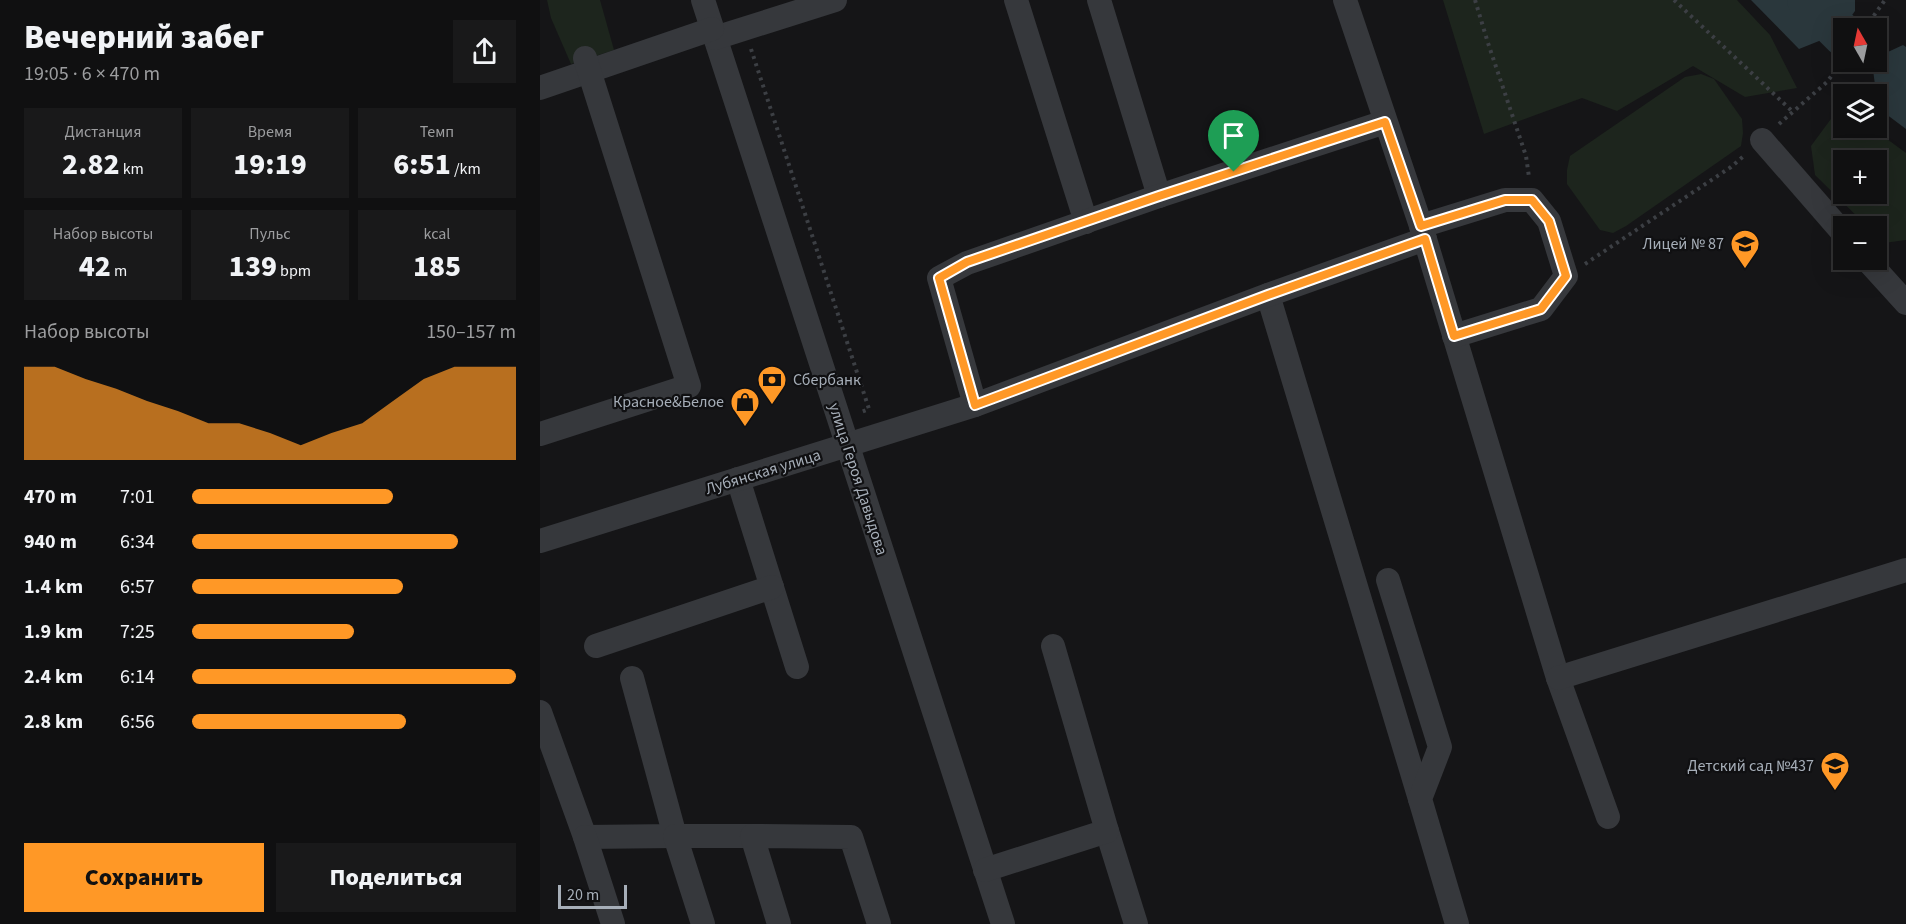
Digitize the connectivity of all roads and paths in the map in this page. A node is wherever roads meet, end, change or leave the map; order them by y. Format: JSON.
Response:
{"nodes":[{"id":1,"x":703,"y":0,"type":"edge"},
{"id":2,"x":835,"y":0,"type":"edge"},
{"id":3,"x":1016,"y":0,"type":"edge"},
{"id":4,"x":1099,"y":0,"type":"edge"},
{"id":5,"x":1345,"y":0,"type":"edge"},
{"id":6,"x":1475,"y":0,"type":"edge"},
{"id":7,"x":1674,"y":0,"type":"edge"},
{"id":8,"x":1884,"y":2,"type":"edge"},
{"id":9,"x":1872,"y":18,"type":"edge"},
{"id":10,"x":744,"y":28,"type":"junction"},
{"id":11,"x":714,"y":33,"type":"junction"},
{"id":12,"x":588,"y":65,"type":"junction"},
{"id":13,"x":1834,"y":72,"type":"edge"},
{"id":14,"x":540,"y":88,"type":"edge"},
{"id":15,"x":1792,"y":112,"type":"junction"},
{"id":16,"x":1385,"y":122,"type":"junction"},
{"id":17,"x":1762,"y":140,"type":"junction"},
{"id":18,"x":1159,"y":196,"type":"junction"},
{"id":19,"x":1532,"y":200,"type":"junction"},
{"id":20,"x":1833,"y":221,"type":"edge"},
{"id":21,"x":1086,"y":222,"type":"junction"},
{"id":22,"x":1423,"y":232,"type":"junction"},
{"id":23,"x":1876,"y":270,"type":"edge"},
{"id":24,"x":1566,"y":276,"type":"junction"},
{"id":25,"x":1268,"y":295,"type":"junction"},
{"id":26,"x":1906,"y":303,"type":"edge"},
{"id":27,"x":1454,"y":336,"type":"junction"},
{"id":28,"x":975,"y":405,"type":"junction"},
{"id":29,"x":839,"y":419,"type":"junction"},
{"id":30,"x":540,"y":434,"type":"edge"},
{"id":31,"x":848,"y":445,"type":"junction"},
{"id":32,"x":738,"y":479,"type":"junction"},
{"id":33,"x":540,"y":541,"type":"edge"},
{"id":34,"x":1906,"y":570,"type":"edge"},
{"id":35,"x":1388,"y":580,"type":"dead end"},
{"id":36,"x":772,"y":587,"type":"junction"},
{"id":37,"x":596,"y":646,"type":"dead end"},
{"id":38,"x":1053,"y":646,"type":"dead end"},
{"id":39,"x":797,"y":667,"type":"dead end"},
{"id":40,"x":632,"y":678,"type":"dead end"},
{"id":41,"x":1558,"y":678,"type":"junction"},
{"id":42,"x":540,"y":712,"type":"edge"},
{"id":43,"x":1420,"y":799,"type":"junction"},
{"id":44,"x":1608,"y":817,"type":"dead end"},
{"id":45,"x":1107,"y":831,"type":"junction"},
{"id":46,"x":675,"y":836,"type":"junction"},
{"id":47,"x":752,"y":836,"type":"junction"},
{"id":48,"x":585,"y":837,"type":"junction"},
{"id":49,"x":986,"y":870,"type":"junction"},
{"id":50,"x":613,"y":924,"type":"edge"},
{"id":51,"x":703,"y":924,"type":"edge"},
{"id":52,"x":779,"y":924,"type":"edge"},
{"id":53,"x":879,"y":924,"type":"edge"},
{"id":54,"x":1003,"y":924,"type":"edge"},
{"id":55,"x":1136,"y":924,"type":"edge"},
{"id":56,"x":1457,"y":924,"type":"edge"}],
"edges":[{"from":1,"to":11,"type":"street","name":"улица Героя Давыдова"},
{"from":2,"to":10,"type":"street"},
{"from":3,"to":21,"type":"street"},
{"from":4,"to":18,"type":"street"},
{"from":5,"to":16,"type":"street"},
{"from":6,"to":19,"type":"path"},
{"from":7,"to":15,"type":"path"},
{"from":8,"to":9,"type":"path"},
{"from":10,"to":11,"type":"street"},
{"from":10,"to":29,"type":"path"},
{"from":11,"to":12,"type":"street"},
{"from":11,"to":29,"type":"street","name":"улица Героя Давыдова"},
{"from":12,"to":14,"type":"street"},
{"from":12,"to":30,"type":"street"},
{"from":13,"to":15,"type":"path"},
{"from":15,"to":17,"type":"path"},
{"from":16,"to":18,"type":"street"},
{"from":16,"to":22,"type":"street"},
{"from":17,"to":20,"type":"street"},
{"from":17,"to":24,"type":"path"},
{"from":18,"to":21,"type":"street"},
{"from":19,"to":22,"type":"street","name":"Лубянская улица"},
{"from":19,"to":24,"type":"street"},
{"from":21,"to":28,"type":"street"},
{"from":22,"to":25,"type":"street","name":"Лубянская улица"},
{"from":22,"to":27,"type":"street"},
{"from":23,"to":26,"type":"street"},
{"from":24,"to":27,"type":"street"},
{"from":25,"to":28,"type":"street","name":"Лубянская улица"},
{"from":25,"to":43,"type":"street"},
{"from":27,"to":41,"type":"street"},
{"from":28,"to":31,"type":"street","name":"Лубянская улица"},
{"from":29,"to":31,"type":"street","name":"улица Героя Давыдова"},
{"from":31,"to":32,"type":"street","name":"Лубянская улица"},
{"from":31,"to":49,"type":"street","name":"улица Героя Давыдова"},
{"from":32,"to":33,"type":"street","name":"Лубянская улица"},
{"from":32,"to":36,"type":"street"},
{"from":34,"to":41,"type":"street"},
{"from":35,"to":43,"type":"street"},
{"from":36,"to":37,"type":"street"},
{"from":36,"to":39,"type":"street"},
{"from":38,"to":45,"type":"street"},
{"from":40,"to":46,"type":"street"},
{"from":41,"to":44,"type":"street"},
{"from":42,"to":48,"type":"street"},
{"from":43,"to":56,"type":"street"},
{"from":45,"to":49,"type":"street"},
{"from":45,"to":55,"type":"street"},
{"from":46,"to":47,"type":"street"},
{"from":46,"to":48,"type":"street"},
{"from":46,"to":51,"type":"street"},
{"from":47,"to":52,"type":"street"},
{"from":47,"to":53,"type":"street"},
{"from":48,"to":50,"type":"street"},
{"from":49,"to":54,"type":"street","name":"улица Героя Давыдова"}]}
